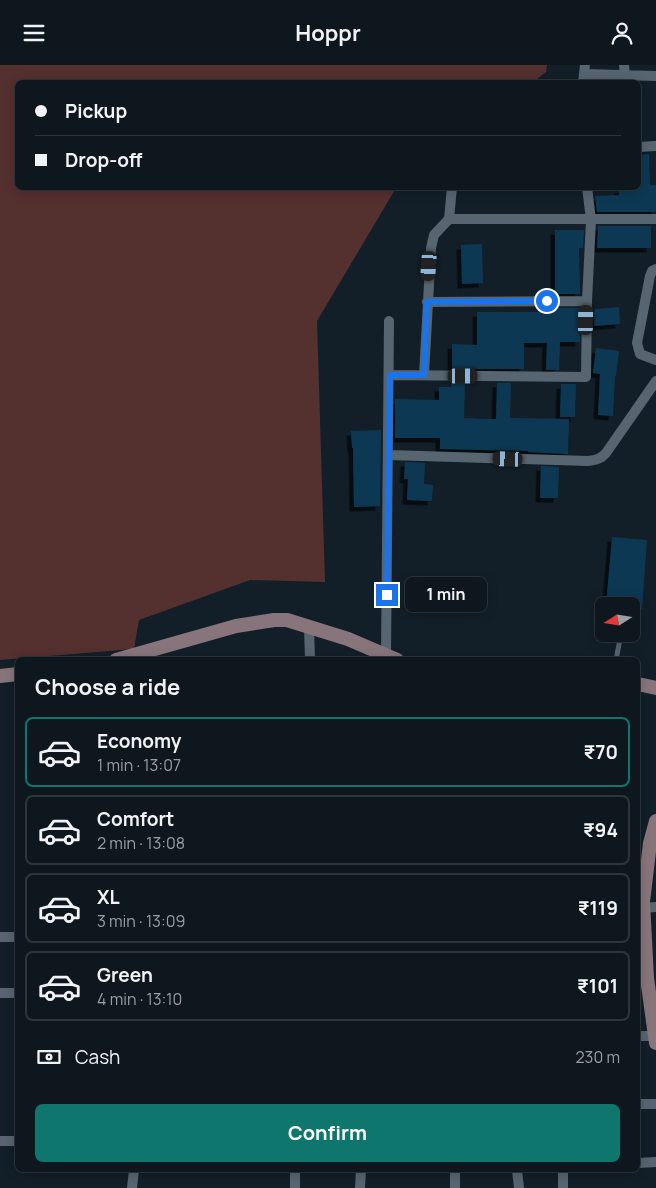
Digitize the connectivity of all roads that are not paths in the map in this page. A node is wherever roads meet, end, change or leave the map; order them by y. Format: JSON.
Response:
{"nodes":[{"id":1,"x":625,"y":70,"type":"edge"},
{"id":2,"x":584,"y":74,"type":"edge"},
{"id":3,"x":656,"y":76,"type":"edge"},
{"id":4,"x":655,"y":146,"type":"edge"},
{"id":5,"x":641,"y":147,"type":"edge"},
{"id":6,"x":452,"y":190,"type":"edge"},
{"id":7,"x":587,"y":190,"type":"edge"},
{"id":8,"x":449,"y":219,"type":"junction"},
{"id":9,"x":656,"y":219,"type":"edge"},
{"id":10,"x":591,"y":220,"type":"junction"},
{"id":11,"x":656,"y":269,"type":"edge"},
{"id":12,"x":587,"y":301,"type":"junction"},
{"id":13,"x":427,"y":302,"type":"junction"},
{"id":14,"x":389,"y":321,"type":"dead end"},
{"id":15,"x":656,"y":360,"type":"edge"},
{"id":16,"x":390,"y":375,"type":"junction"},
{"id":17,"x":424,"y":375,"type":"junction"},
{"id":18,"x":656,"y":381,"type":"edge"},
{"id":19,"x":389,"y":455,"type":"junction"},
{"id":20,"x":309,"y":627,"type":"junction"},
{"id":21,"x":620,"y":643,"type":"edge"},
{"id":22,"x":127,"y":657,"type":"edge"},
{"id":23,"x":310,"y":657,"type":"edge"},
{"id":24,"x":391,"y":657,"type":"edge"},
{"id":25,"x":617,"y":657,"type":"edge"},
{"id":26,"x":15,"y":674,"type":"edge"},
{"id":27,"x":0,"y":676,"type":"edge"},
{"id":28,"x":640,"y":685,"type":"edge"},
{"id":29,"x":656,"y":689,"type":"edge"},
{"id":30,"x":655,"y":826,"type":"edge"},
{"id":31,"x":645,"y":905,"type":"edge"},
{"id":32,"x":641,"y":925,"type":"edge"},
{"id":33,"x":0,"y":937,"type":"edge"},
{"id":34,"x":15,"y":937,"type":"edge"},
{"id":35,"x":647,"y":974,"type":"edge"},
{"id":36,"x":0,"y":993,"type":"edge"},
{"id":37,"x":15,"y":993,"type":"edge"},
{"id":38,"x":640,"y":1036,"type":"edge"},
{"id":39,"x":655,"y":1040,"type":"edge"},
{"id":40,"x":640,"y":1104,"type":"edge"},
{"id":41,"x":656,"y":1104,"type":"edge"},
{"id":42,"x":0,"y":1141,"type":"edge"},
{"id":43,"x":15,"y":1141,"type":"edge"},
{"id":44,"x":656,"y":1162,"type":"edge"},
{"id":45,"x":640,"y":1163,"type":"edge"},
{"id":46,"x":134,"y":1172,"type":"edge"},
{"id":47,"x":295,"y":1172,"type":"edge"},
{"id":48,"x":361,"y":1172,"type":"edge"},
{"id":49,"x":456,"y":1172,"type":"edge"},
{"id":50,"x":517,"y":1172,"type":"edge"},
{"id":51,"x":563,"y":1172,"type":"edge"},
{"id":52,"x":132,"y":1188,"type":"edge"},
{"id":53,"x":295,"y":1188,"type":"edge"},
{"id":54,"x":360,"y":1188,"type":"edge"},
{"id":55,"x":455,"y":1188,"type":"edge"},
{"id":56,"x":519,"y":1188,"type":"edge"},
{"id":57,"x":564,"y":1188,"type":"edge"}],
"edges":[{"from":1,"to":2,"type":"street"},
{"from":1,"to":3,"type":"street"},
{"from":4,"to":5,"type":"street"},
{"from":6,"to":8,"type":"street"},
{"from":7,"to":10,"type":"street"},
{"from":8,"to":10,"type":"street"},
{"from":8,"to":13,"type":"street"},
{"from":9,"to":10,"type":"street"},
{"from":10,"to":12,"type":"street"},
{"from":11,"to":15,"type":"street"},
{"from":12,"to":13,"type":"street"},
{"from":12,"to":17,"type":"street"},
{"from":13,"to":17,"type":"street"},
{"from":14,"to":16,"type":"street"},
{"from":16,"to":17,"type":"street"},
{"from":16,"to":19,"type":"street"},
{"from":18,"to":19,"type":"street"},
{"from":19,"to":24,"type":"street"},
{"from":20,"to":22,"type":"main road"},
{"from":20,"to":23,"type":"street"},
{"from":20,"to":24,"type":"main road"},
{"from":21,"to":25,"type":"lane"},
{"from":26,"to":27,"type":"main road"},
{"from":28,"to":29,"type":"main road"},
{"from":30,"to":31,"type":"main road"},
{"from":31,"to":32,"type":"main road"},
{"from":32,"to":35,"type":"main road"},
{"from":33,"to":34,"type":"street"},
{"from":35,"to":39,"type":"main road"},
{"from":36,"to":37,"type":"street"},
{"from":38,"to":39,"type":"street"},
{"from":40,"to":41,"type":"street"},
{"from":42,"to":43,"type":"street"},
{"from":44,"to":45,"type":"street"},
{"from":46,"to":52,"type":"street"},
{"from":47,"to":53,"type":"street"},
{"from":48,"to":54,"type":"street"},
{"from":49,"to":55,"type":"street"},
{"from":50,"to":56,"type":"street"},
{"from":51,"to":57,"type":"street"}]}
